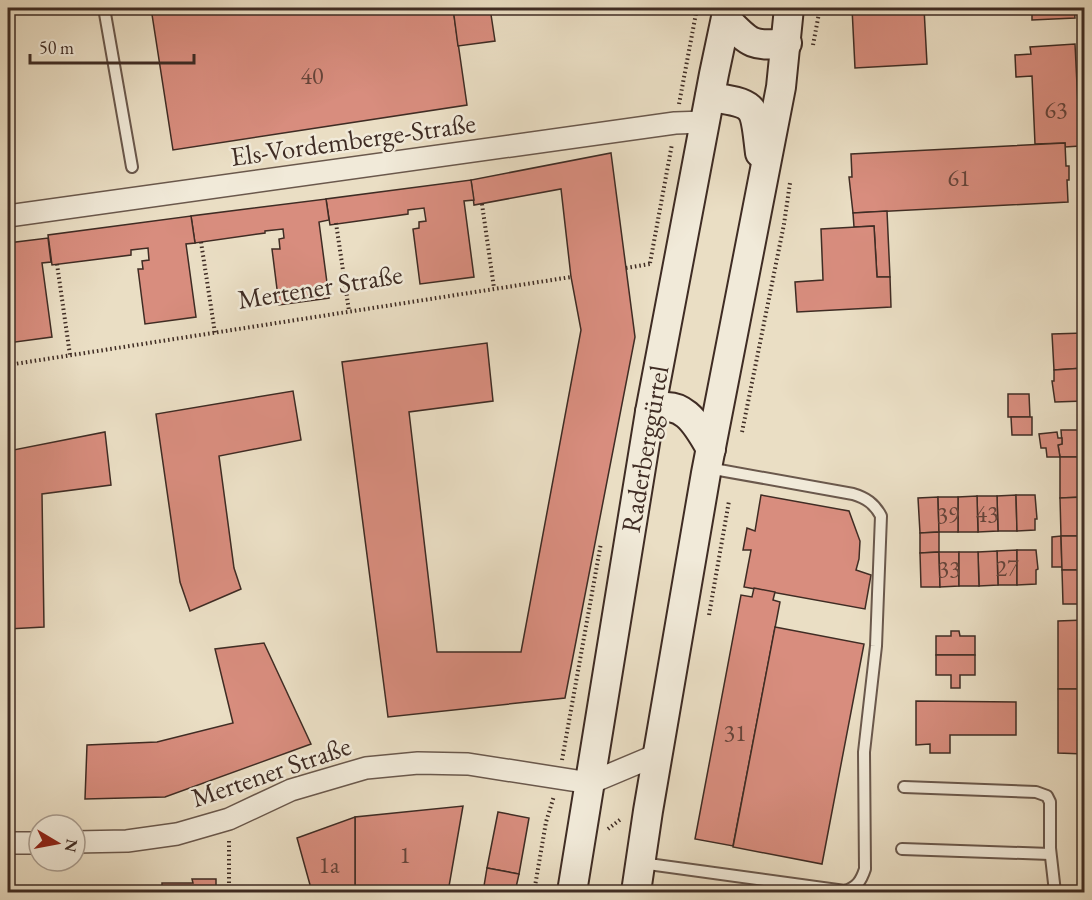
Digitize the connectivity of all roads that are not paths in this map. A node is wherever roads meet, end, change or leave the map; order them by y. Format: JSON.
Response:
{"nodes":[{"id":1,"x":104,"y":8,"type":"edge"},
{"id":2,"x":789,"y":8,"type":"edge"},
{"id":3,"x":727,"y":13,"type":"edge"},
{"id":4,"x":799,"y":49,"type":"junction"},
{"id":5,"x":708,"y":109,"type":"junction"},
{"id":6,"x":132,"y":167,"type":"dead end"},
{"id":7,"x":777,"y":177,"type":"junction"},
{"id":8,"x":8,"y":216,"type":"edge"},
{"id":9,"x":650,"y":412,"type":"junction"},
{"id":10,"x":717,"y":463,"type":"junction"},
{"id":11,"x":659,"y":754,"type":"junction"},
{"id":12,"x":590,"y":783,"type":"junction"},
{"id":13,"x":904,"y":787,"type":"dead end"},
{"id":14,"x":87,"y":842,"type":"edge"},
{"id":15,"x":8,"y":843,"type":"edge"},
{"id":16,"x":27,"y":843,"type":"edge"},
{"id":17,"x":902,"y":849,"type":"dead end"},
{"id":18,"x":1050,"y":854,"type":"junction"},
{"id":19,"x":641,"y":863,"type":"junction"},
{"id":20,"x":572,"y":892,"type":"edge"},
{"id":21,"x":636,"y":892,"type":"edge"},
{"id":22,"x":1055,"y":892,"type":"edge"}],
"edges":[{"from":1,"to":6,"type":"lane"},
{"from":2,"to":4,"type":"main road"},
{"from":3,"to":4,"type":"main road"},
{"from":3,"to":5,"type":"main road","name":"Raderberggürtel"},
{"from":4,"to":7,"type":"main road"},
{"from":5,"to":7,"type":"main road"},
{"from":5,"to":8,"type":"street","name":"Els-Vordemberge-Straße"},
{"from":5,"to":9,"type":"main road","name":"Raderberggürtel"},
{"from":7,"to":10,"type":"main road"},
{"from":9,"to":10,"type":"main road"},
{"from":9,"to":12,"type":"main road","name":"Raderberggürtel"},
{"from":10,"to":11,"type":"main road"},
{"from":10,"to":19,"type":"lane"},
{"from":11,"to":12,"type":"street"},
{"from":11,"to":19,"type":"main road"},
{"from":12,"to":14,"type":"street","name":"Mertener Straße"},
{"from":12,"to":20,"type":"main road","name":"Raderberggürtel"},
{"from":13,"to":18,"type":"lane"},
{"from":15,"to":16,"type":"street"},
{"from":17,"to":18,"type":"lane"},
{"from":18,"to":22,"type":"lane"},
{"from":19,"to":21,"type":"main road"}]}
